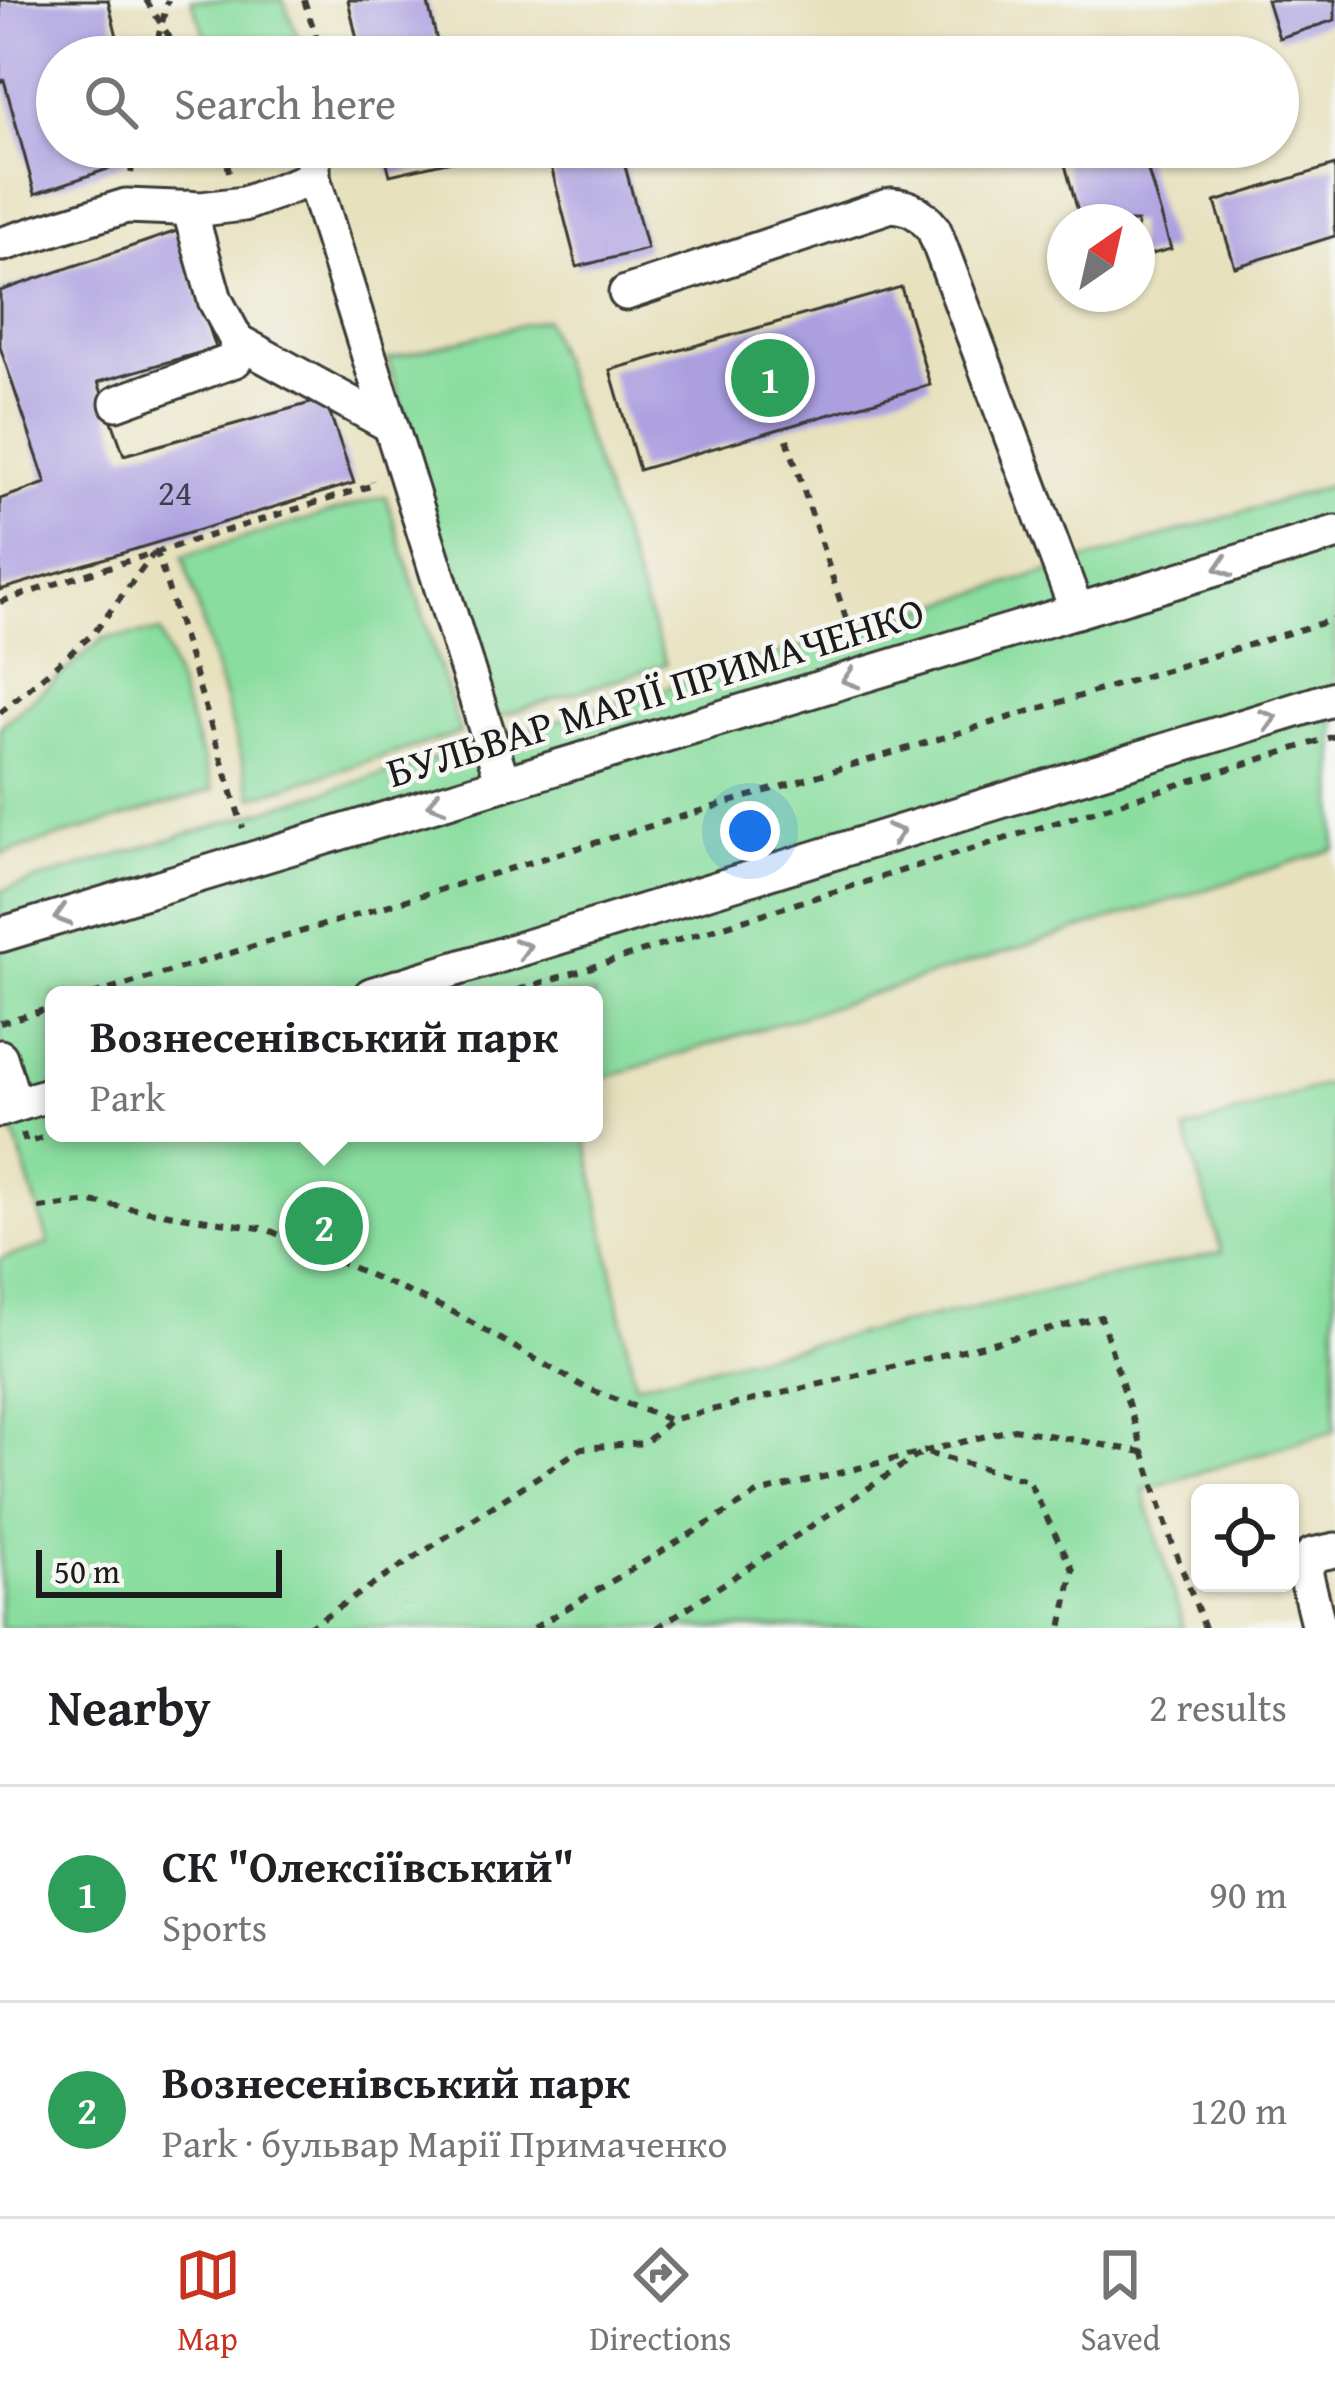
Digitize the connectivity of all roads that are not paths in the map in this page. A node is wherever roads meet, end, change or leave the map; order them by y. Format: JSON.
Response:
{"nodes":[{"id":1,"x":306,"y":168,"type":"edge"},
{"id":2,"x":318,"y":168,"type":"edge"},
{"id":3,"x":189,"y":208,"type":"junction"},
{"id":4,"x":3,"y":244,"type":"edge"},
{"id":5,"x":626,"y":292,"type":"dead end"},
{"id":6,"x":237,"y":341,"type":"junction"},
{"id":7,"x":117,"y":403,"type":"dead end"},
{"id":8,"x":391,"y":425,"type":"junction"},
{"id":9,"x":1335,"y":533,"type":"edge"},
{"id":10,"x":1077,"y":611,"type":"junction"},
{"id":11,"x":1335,"y":698,"type":"edge"},
{"id":12,"x":502,"y":783,"type":"junction"},
{"id":13,"x":0,"y":935,"type":"edge"},
{"id":14,"x":400,"y":986,"type":"edge"},
{"id":15,"x":0,"y":1058,"type":"edge"},
{"id":16,"x":45,"y":1096,"type":"edge"},
{"id":17,"x":8,"y":1107,"type":"edge"},
{"id":18,"x":1335,"y":1550,"type":"edge"},
{"id":19,"x":1319,"y":1628,"type":"edge"}],
"edges":[{"from":1,"to":3,"type":"street"},
{"from":2,"to":8,"type":"street"},
{"from":3,"to":4,"type":"street"},
{"from":3,"to":6,"type":"street"},
{"from":5,"to":10,"type":"street"},
{"from":6,"to":7,"type":"street"},
{"from":6,"to":8,"type":"street"},
{"from":8,"to":12,"type":"street"},
{"from":9,"to":10,"type":"street","name":"БУЛЬВАР МАРІЇ ПРИМАЧЕНКО","one_way":true},
{"from":10,"to":12,"type":"street","name":"БУЛЬВАР МАРІЇ ПРИМАЧЕНКО","one_way":true},
{"from":14,"to":11,"type":"street","one_way":true},
{"from":12,"to":13,"type":"street","name":"БУЛЬВАР МАРІЇ ПРИМАЧЕНКО","one_way":true},
{"from":15,"to":17,"type":"street"},
{"from":16,"to":17,"type":"street"},
{"from":18,"to":19,"type":"street"}]}
